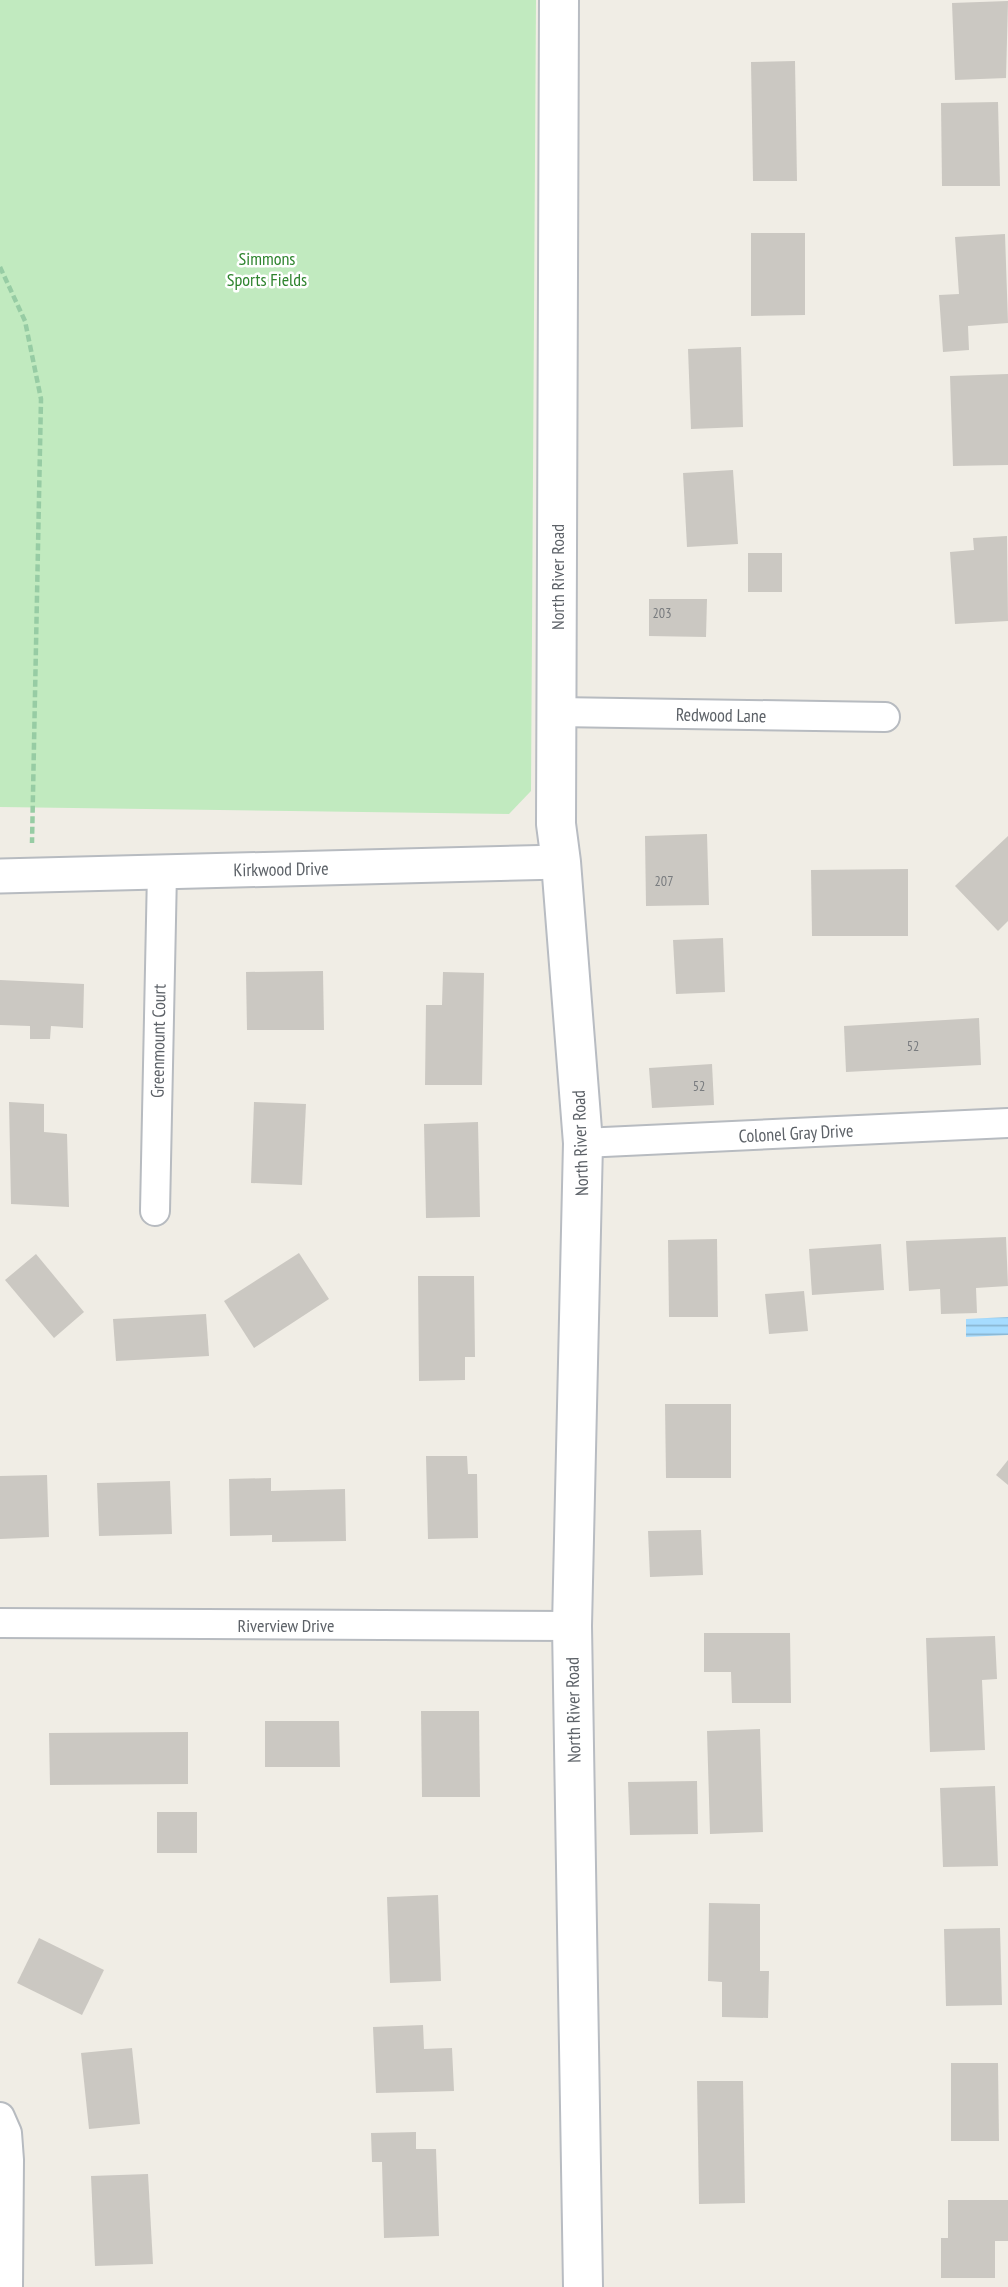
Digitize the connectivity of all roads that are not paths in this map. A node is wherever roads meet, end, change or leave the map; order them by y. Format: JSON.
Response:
{"nodes":[{"id":1,"x":558,"y":0,"type":"edge"},
{"id":2,"x":557,"y":712,"type":"junction"},
{"id":3,"x":885,"y":717,"type":"dead end"},
{"id":4,"x":561,"y":862,"type":"junction"},
{"id":5,"x":162,"y":872,"type":"junction"},
{"id":6,"x":16,"y":876,"type":"edge"},
{"id":7,"x":1008,"y":1123,"type":"edge"},
{"id":8,"x":583,"y":1143,"type":"junction"},
{"id":9,"x":155,"y":1211,"type":"dead end"},
{"id":10,"x":0,"y":1623,"type":"edge"},
{"id":11,"x":572,"y":1626,"type":"junction"},
{"id":12,"x":0,"y":2117,"type":"edge"},
{"id":13,"x":8,"y":2287,"type":"edge"},
{"id":14,"x":583,"y":2287,"type":"edge"}],
"edges":[{"from":1,"to":2,"type":"main road","name":"North River Road"},
{"from":2,"to":3,"type":"street","name":"Redwood Lane"},
{"from":2,"to":4,"type":"main road","name":"North River Road"},
{"from":4,"to":5,"type":"street","name":"Kirkwood Drive"},
{"from":4,"to":8,"type":"main road","name":"North River Road"},
{"from":5,"to":6,"type":"street","name":"Kirkwood Drive"},
{"from":5,"to":9,"type":"street","name":"Greenmount Court"},
{"from":7,"to":8,"type":"street","name":"Colonel Gray Drive"},
{"from":8,"to":11,"type":"main road","name":"North River Road"},
{"from":10,"to":11,"type":"street","name":"Riverview Drive"},
{"from":11,"to":14,"type":"main road","name":"North River Road"},
{"from":12,"to":13,"type":"street"}]}
